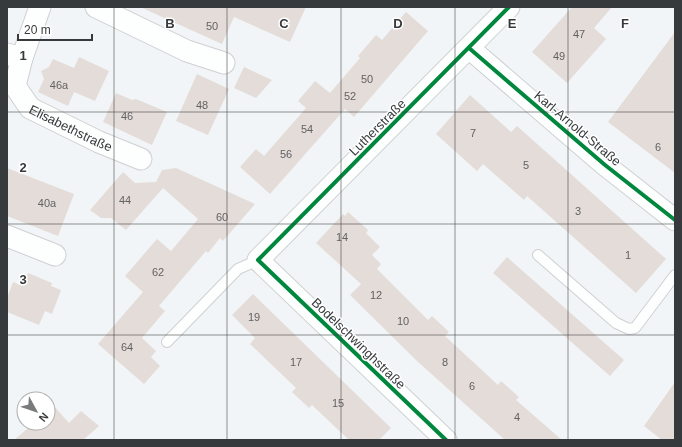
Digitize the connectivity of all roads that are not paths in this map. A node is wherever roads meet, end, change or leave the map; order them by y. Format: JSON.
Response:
{"nodes":[{"id":1,"x":40,"y":7,"type":"edge"},
{"id":2,"x":96,"y":7,"type":"edge"},
{"id":3,"x":509,"y":7,"type":"edge"},
{"id":4,"x":469,"y":48,"type":"junction"},
{"id":5,"x":14,"y":56,"type":"edge"},
{"id":6,"x":224,"y":63,"type":"dead end"},
{"id":7,"x":141,"y":159,"type":"dead end"},
{"id":8,"x":675,"y":220,"type":"edge"},
{"id":9,"x":7,"y":236,"type":"edge"},
{"id":10,"x":55,"y":255,"type":"dead end"},
{"id":11,"x":538,"y":255,"type":"dead end"},
{"id":12,"x":258,"y":260,"type":"junction"},
{"id":13,"x":675,"y":275,"type":"edge"},
{"id":14,"x":167,"y":342,"type":"dead end"},
{"id":15,"x":446,"y":440,"type":"edge"}],
"edges":[{"from":1,"to":5,"type":"street","name":"Elisabethstraße"},
{"from":2,"to":6,"type":"street"},
{"from":3,"to":4,"type":"street","name":"Lutherstraße"},
{"from":4,"to":8,"type":"street","name":"Karl-Arnold-Straße"},
{"from":4,"to":12,"type":"street","name":"Lutherstraße"},
{"from":5,"to":7,"type":"street","name":"Elisabethstraße"},
{"from":9,"to":10,"type":"street"},
{"from":11,"to":13,"type":"lane"},
{"from":12,"to":14,"type":"lane","name":"Lutherstraße"},
{"from":12,"to":15,"type":"street","name":"Bodelschwinghstraße"}]}
